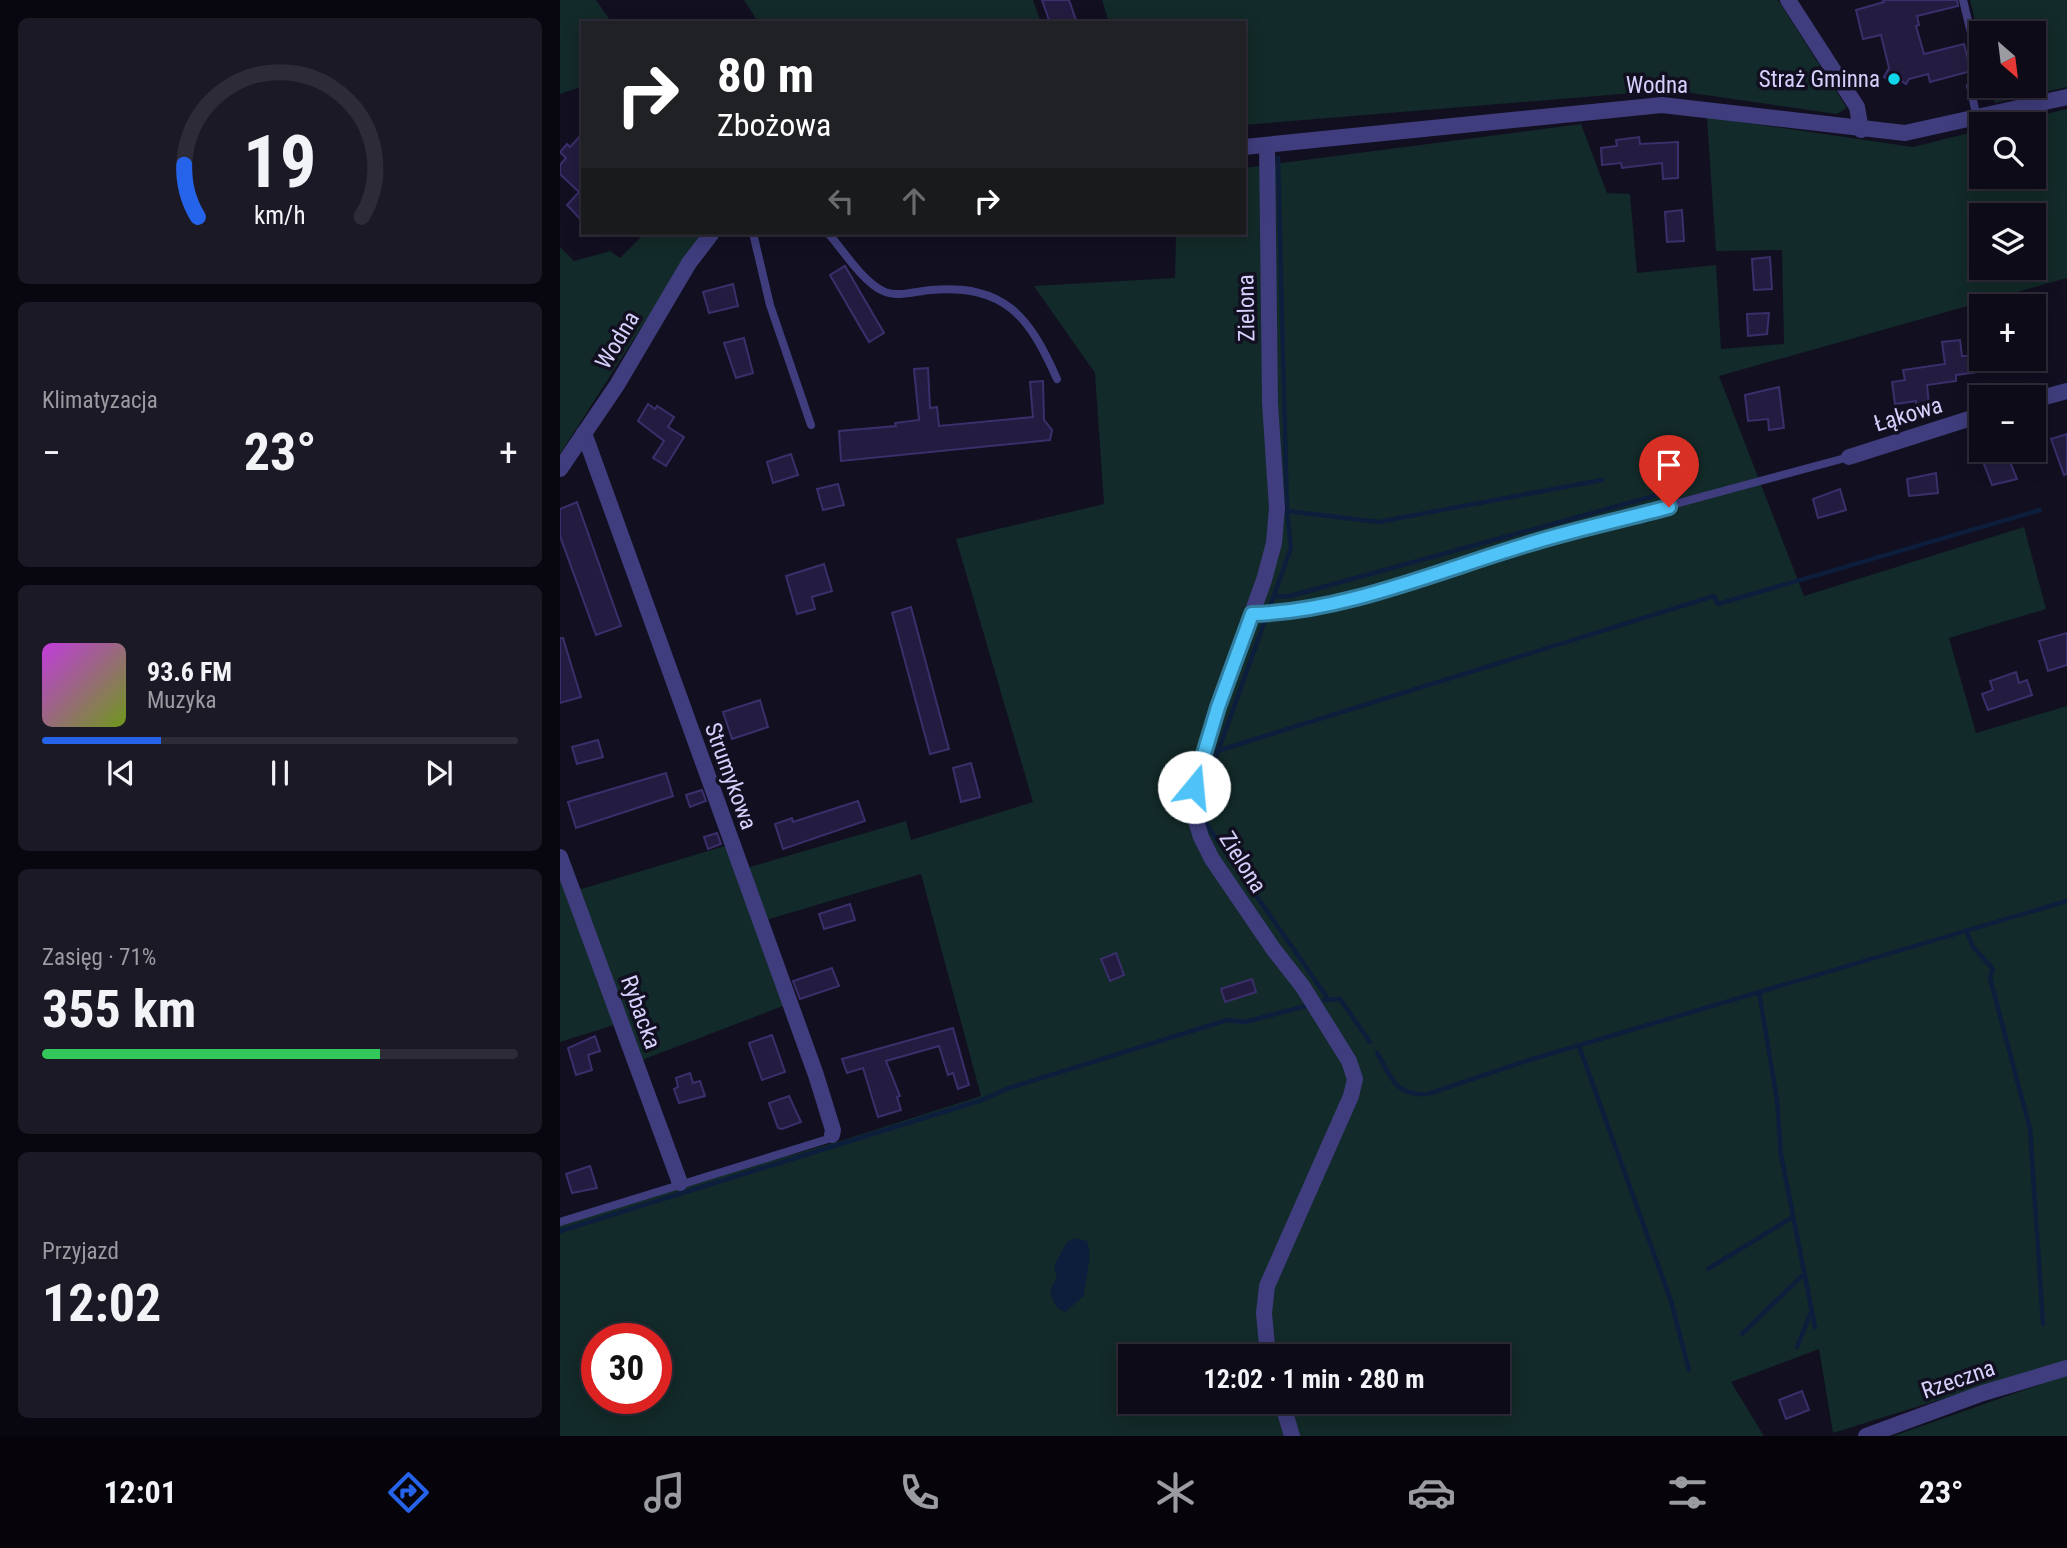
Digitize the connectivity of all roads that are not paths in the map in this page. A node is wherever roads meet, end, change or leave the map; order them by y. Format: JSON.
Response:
{"nodes":[{"id":1,"x":1788,"y":0,"type":"edge"},
{"id":2,"x":1963,"y":0,"type":"edge"},
{"id":3,"x":2067,"y":97,"type":"edge"},
{"id":4,"x":1976,"y":112,"type":"edge"},
{"id":5,"x":2003,"y":112,"type":"edge"},
{"id":6,"x":1969,"y":120,"type":"edge"},
{"id":7,"x":1861,"y":130,"type":"junction"},
{"id":8,"x":1267,"y":145,"type":"junction"},
{"id":9,"x":1246,"y":147,"type":"edge"},
{"id":10,"x":710,"y":235,"type":"edge"},
{"id":11,"x":753,"y":235,"type":"edge"},
{"id":12,"x":830,"y":235,"type":"edge"},
{"id":13,"x":1057,"y":379,"type":"dead end"},
{"id":14,"x":2067,"y":391,"type":"edge"},
{"id":15,"x":2046,"y":397,"type":"edge"},
{"id":16,"x":1969,"y":419,"type":"edge"},
{"id":17,"x":811,"y":425,"type":"dead end"},
{"id":18,"x":584,"y":433,"type":"junction"},
{"id":19,"x":1849,"y":457,"type":"joint"},
{"id":20,"x":560,"y":469,"type":"edge"},
{"id":21,"x":1252,"y":614,"type":"junction"},
{"id":22,"x":560,"y":857,"type":"edge"},
{"id":23,"x":832,"y":1135,"type":"joint"},
{"id":24,"x":680,"y":1182,"type":"junction"},
{"id":25,"x":560,"y":1222,"type":"edge"},
{"id":26,"x":1267,"y":1344,"type":"edge"},
{"id":27,"x":2067,"y":1368,"type":"edge"},
{"id":28,"x":1286,"y":1414,"type":"edge"},
{"id":29,"x":1292,"y":1436,"type":"edge"},
{"id":30,"x":1866,"y":1436,"type":"edge"}],
"edges":[{"from":1,"to":7,"type":"street"},
{"from":2,"to":4,"type":"lane"},
{"from":3,"to":5,"type":"street","name":"Wodna"},
{"from":6,"to":7,"type":"street","name":"Wodna"},
{"from":7,"to":8,"type":"street","name":"Wodna"},
{"from":8,"to":9,"type":"street","name":"Wodna"},
{"from":8,"to":21,"type":"street","name":"Zielona"},
{"from":10,"to":18,"type":"street","name":"Wodna"},
{"from":11,"to":17,"type":"lane"},
{"from":12,"to":13,"type":"lane"},
{"from":14,"to":15,"type":"street"},
{"from":16,"to":19,"type":"street","name":"Łąkowa"},
{"from":18,"to":20,"type":"street","name":"Wodna"},
{"from":18,"to":23,"type":"street","name":"Strumykowa"},
{"from":19,"to":21,"type":"lane"},
{"from":21,"to":26,"type":"street","name":"Zielona"},
{"from":22,"to":24,"type":"street","name":"Rybacka"},
{"from":23,"to":24,"type":"lane"},
{"from":24,"to":25,"type":"lane"},
{"from":27,"to":30,"type":"street","name":"Rzeczna"},
{"from":28,"to":29,"type":"street"}]}
